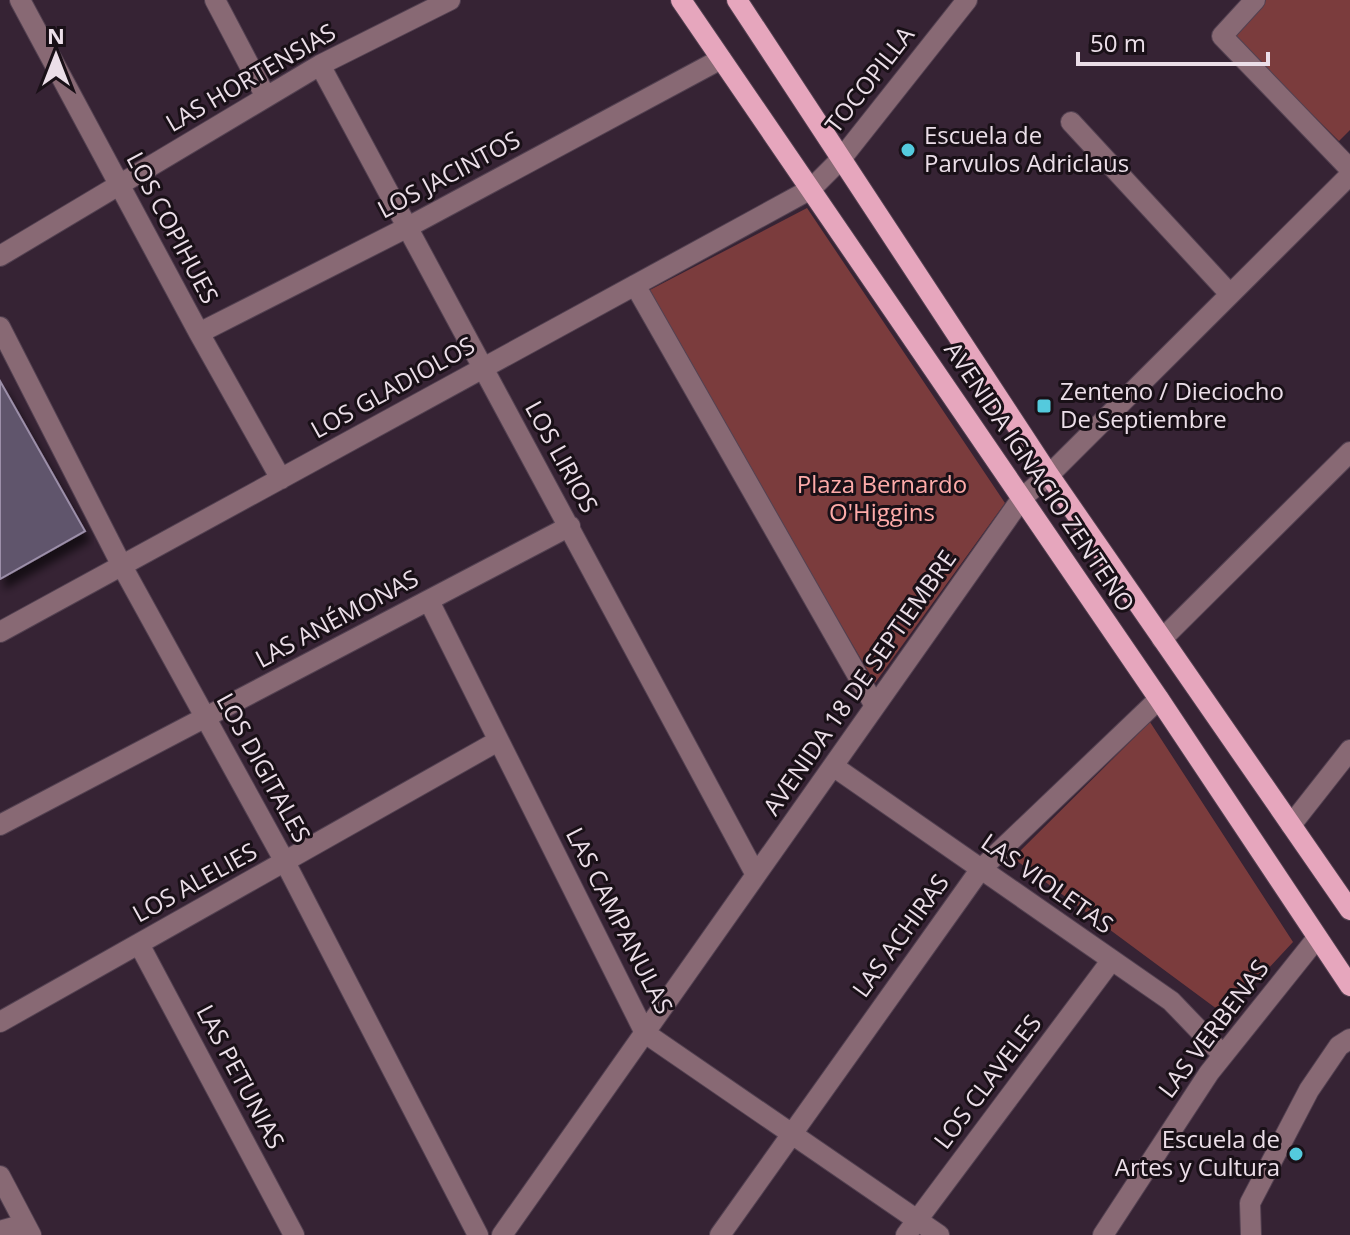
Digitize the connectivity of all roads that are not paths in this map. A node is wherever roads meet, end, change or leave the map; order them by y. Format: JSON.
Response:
{"nodes":[{"id":1,"x":20,"y":0,"type":"edge"},
{"id":2,"x":215,"y":0,"type":"edge"},
{"id":3,"x":450,"y":0,"type":"edge"},
{"id":4,"x":681,"y":0,"type":"edge"},
{"id":5,"x":737,"y":0,"type":"edge"},
{"id":6,"x":967,"y":0,"type":"edge"},
{"id":7,"x":1255,"y":0,"type":"edge"},
{"id":8,"x":416,"y":8,"type":"edge"},
{"id":9,"x":721,"y":59,"type":"junction"},
{"id":10,"x":320,"y":65,"type":"junction"},
{"id":11,"x":266,"y":97,"type":"junction"},
{"id":12,"x":1071,"y":122,"type":"dead end"},
{"id":13,"x":841,"y":159,"type":"junction"},
{"id":14,"x":1350,"y":169,"type":"edge"},
{"id":15,"x":1350,"y":175,"type":"edge"},
{"id":16,"x":120,"y":185,"type":"junction"},
{"id":17,"x":811,"y":189,"type":"junction"},
{"id":18,"x":408,"y":227,"type":"junction"},
{"id":19,"x":0,"y":256,"type":"edge"},
{"id":20,"x":635,"y":285,"type":"junction"},
{"id":21,"x":1230,"y":294,"type":"junction"},
{"id":22,"x":0,"y":327,"type":"edge"},
{"id":23,"x":199,"y":333,"type":"junction"},
{"id":24,"x":483,"y":368,"type":"junction"},
{"id":25,"x":1350,"y":452,"type":"edge"},
{"id":26,"x":1049,"y":475,"type":"junction"},
{"id":27,"x":281,"y":479,"type":"junction"},
{"id":28,"x":1022,"y":498,"type":"junction"},
{"id":29,"x":570,"y":526,"type":"junction"},
{"id":30,"x":122,"y":566,"type":"junction"},
{"id":31,"x":429,"y":601,"type":"junction"},
{"id":32,"x":0,"y":632,"type":"edge"},
{"id":33,"x":1162,"y":639,"type":"junction"},
{"id":34,"x":1159,"y":699,"type":"junction"},
{"id":35,"x":875,"y":706,"type":"junction"},
{"id":36,"x":206,"y":717,"type":"junction"},
{"id":37,"x":498,"y":741,"type":"junction"},
{"id":38,"x":1350,"y":750,"type":"edge"},
{"id":39,"x":833,"y":766,"type":"junction"},
{"id":40,"x":0,"y":825,"type":"edge"},
{"id":41,"x":1291,"y":825,"type":"junction"},
{"id":42,"x":285,"y":862,"type":"junction"},
{"id":43,"x":980,"y":870,"type":"junction"},
{"id":44,"x":756,"y":875,"type":"junction"},
{"id":45,"x":1350,"y":910,"type":"edge"},
{"id":46,"x":1317,"y":938,"type":"junction"},
{"id":47,"x":139,"y":944,"type":"junction"},
{"id":48,"x":1111,"y":961,"type":"junction"},
{"id":49,"x":1350,"y":986,"type":"edge"},
{"id":50,"x":0,"y":1022,"type":"edge"},
{"id":51,"x":645,"y":1033,"type":"junction"},
{"id":52,"x":1350,"y":1039,"type":"edge"},
{"id":53,"x":1223,"y":1055,"type":"junction"},
{"id":54,"x":792,"y":1134,"type":"junction"},
{"id":55,"x":0,"y":1176,"type":"edge"},
{"id":56,"x":912,"y":1227,"type":"edge"},
{"id":57,"x":28,"y":1229,"type":"edge"},
{"id":58,"x":0,"y":1231,"type":"edge"},
{"id":59,"x":294,"y":1235,"type":"edge"},
{"id":60,"x":478,"y":1235,"type":"edge"},
{"id":61,"x":502,"y":1235,"type":"edge"},
{"id":62,"x":720,"y":1235,"type":"edge"},
{"id":63,"x":939,"y":1235,"type":"edge"},
{"id":64,"x":1103,"y":1235,"type":"edge"},
{"id":65,"x":1251,"y":1235,"type":"edge"}],
"edges":[{"from":1,"to":16,"type":"street","name":"LOS COPIHUES"},
{"from":2,"to":11,"type":"street"},
{"from":3,"to":8,"type":"street","name":"LAS HORTENSIAS"},
{"from":4,"to":9,"type":"main road","name":"AVENIDA IGNACIO ZENTENO"},
{"from":5,"to":13,"type":"main road","name":"AVENIDA IGNACIO ZENTENO"},
{"from":6,"to":13,"type":"street","name":"TOCOPILLA"},
{"from":7,"to":14,"type":"street"},
{"from":8,"to":10,"type":"street","name":"LAS HORTENSIAS"},
{"from":9,"to":17,"type":"main road","name":"AVENIDA IGNACIO ZENTENO"},
{"from":9,"to":18,"type":"street","name":"LOS JACINTOS"},
{"from":10,"to":11,"type":"street","name":"LAS HORTENSIAS"},
{"from":10,"to":18,"type":"street","name":"LOS LIRIOS"},
{"from":11,"to":16,"type":"street","name":"LAS HORTENSIAS"},
{"from":12,"to":21,"type":"street"},
{"from":13,"to":17,"type":"street","name":"TOCOPILLA"},
{"from":13,"to":26,"type":"main road","name":"AVENIDA IGNACIO ZENTENO"},
{"from":15,"to":21,"type":"street","name":"AVENIDA 18 DE SEPTIEMBRE"},
{"from":16,"to":19,"type":"street","name":"LAS HORTENSIAS"},
{"from":16,"to":23,"type":"street","name":"LOS COPIHUES"},
{"from":17,"to":20,"type":"street","name":"LOS GLADIOLOS"},
{"from":17,"to":28,"type":"main road","name":"AVENIDA IGNACIO ZENTENO"},
{"from":18,"to":23,"type":"street","name":"LOS JACINTOS"},
{"from":18,"to":24,"type":"street","name":"LOS LIRIOS"},
{"from":20,"to":24,"type":"street","name":"LOS GLADIOLOS"},
{"from":20,"to":35,"type":"street"},
{"from":21,"to":26,"type":"street","name":"AVENIDA 18 DE SEPTIEMBRE"},
{"from":22,"to":30,"type":"street","name":"LOS DIGITALES"},
{"from":23,"to":27,"type":"street","name":"LOS COPIHUES"},
{"from":24,"to":27,"type":"street","name":"LOS GLADIOLOS"},
{"from":24,"to":29,"type":"street","name":"LOS LIRIOS"},
{"from":25,"to":33,"type":"street"},
{"from":26,"to":28,"type":"street","name":"AVENIDA 18 DE SEPTIEMBRE"},
{"from":26,"to":33,"type":"main road","name":"AVENIDA IGNACIO ZENTENO"},
{"from":27,"to":30,"type":"street","name":"LOS GLADIOLOS"},
{"from":28,"to":34,"type":"main road","name":"AVENIDA IGNACIO ZENTENO"},
{"from":28,"to":35,"type":"street","name":"AVENIDA 18 DE SEPTIEMBRE"},
{"from":29,"to":31,"type":"street","name":"LAS ANÉMONAS"},
{"from":29,"to":44,"type":"street","name":"LOS LIRIOS"},
{"from":30,"to":32,"type":"street","name":"LOS GLADIOLOS"},
{"from":30,"to":36,"type":"street","name":"LOS DIGITALES"},
{"from":31,"to":36,"type":"street","name":"LAS ANÉMONAS"},
{"from":31,"to":37,"type":"street","name":"LAS CAMPANULAS"},
{"from":33,"to":41,"type":"main road","name":"AVENIDA IGNACIO ZENTENO"},
{"from":34,"to":43,"type":"street","name":"LAS ACHIRAS"},
{"from":34,"to":46,"type":"main road","name":"AVENIDA IGNACIO ZENTENO"},
{"from":35,"to":39,"type":"street","name":"AVENIDA 18 DE SEPTIEMBRE"},
{"from":36,"to":40,"type":"street","name":"LAS ANÉMONAS"},
{"from":36,"to":42,"type":"street","name":"LOS DIGITALES"},
{"from":37,"to":42,"type":"street","name":"LOS ALELIES"},
{"from":37,"to":51,"type":"street","name":"LAS CAMPANULAS"},
{"from":38,"to":41,"type":"street"},
{"from":39,"to":43,"type":"street","name":"LAS VIOLETAS"},
{"from":39,"to":44,"type":"street","name":"AVENIDA 18 DE SEPTIEMBRE"},
{"from":41,"to":45,"type":"main road","name":"AVENIDA IGNACIO ZENTENO"},
{"from":42,"to":47,"type":"street","name":"LOS ALELIES"},
{"from":42,"to":60,"type":"street","name":"LOS DIGITALES"},
{"from":43,"to":48,"type":"street","name":"LAS VIOLETAS"},
{"from":43,"to":54,"type":"street","name":"LAS ACHIRAS"},
{"from":44,"to":51,"type":"street","name":"AVENIDA 18 DE SEPTIEMBRE"},
{"from":46,"to":49,"type":"main road","name":"AVENIDA IGNACIO ZENTENO"},
{"from":46,"to":53,"type":"street","name":"LAS VERBENAS"},
{"from":47,"to":50,"type":"street","name":"LOS ALELIES"},
{"from":47,"to":59,"type":"street","name":"LAS PETUNIAS"},
{"from":48,"to":53,"type":"street","name":"LAS VIOLETAS"},
{"from":48,"to":56,"type":"street","name":"LOS CLAVELES"},
{"from":51,"to":54,"type":"street","name":"LAS CAMPANULAS"},
{"from":51,"to":61,"type":"street","name":"AVENIDA 18 DE SEPTIEMBRE"},
{"from":52,"to":65,"type":"street"},
{"from":53,"to":64,"type":"street","name":"LAS VERBENAS"},
{"from":54,"to":56,"type":"street","name":"LAS CAMPANULAS"},
{"from":54,"to":62,"type":"street","name":"LAS ACHIRAS"},
{"from":55,"to":57,"type":"street"},
{"from":56,"to":63,"type":"street","name":"LAS CAMPANULAS"},
{"from":57,"to":58,"type":"street"}]}
